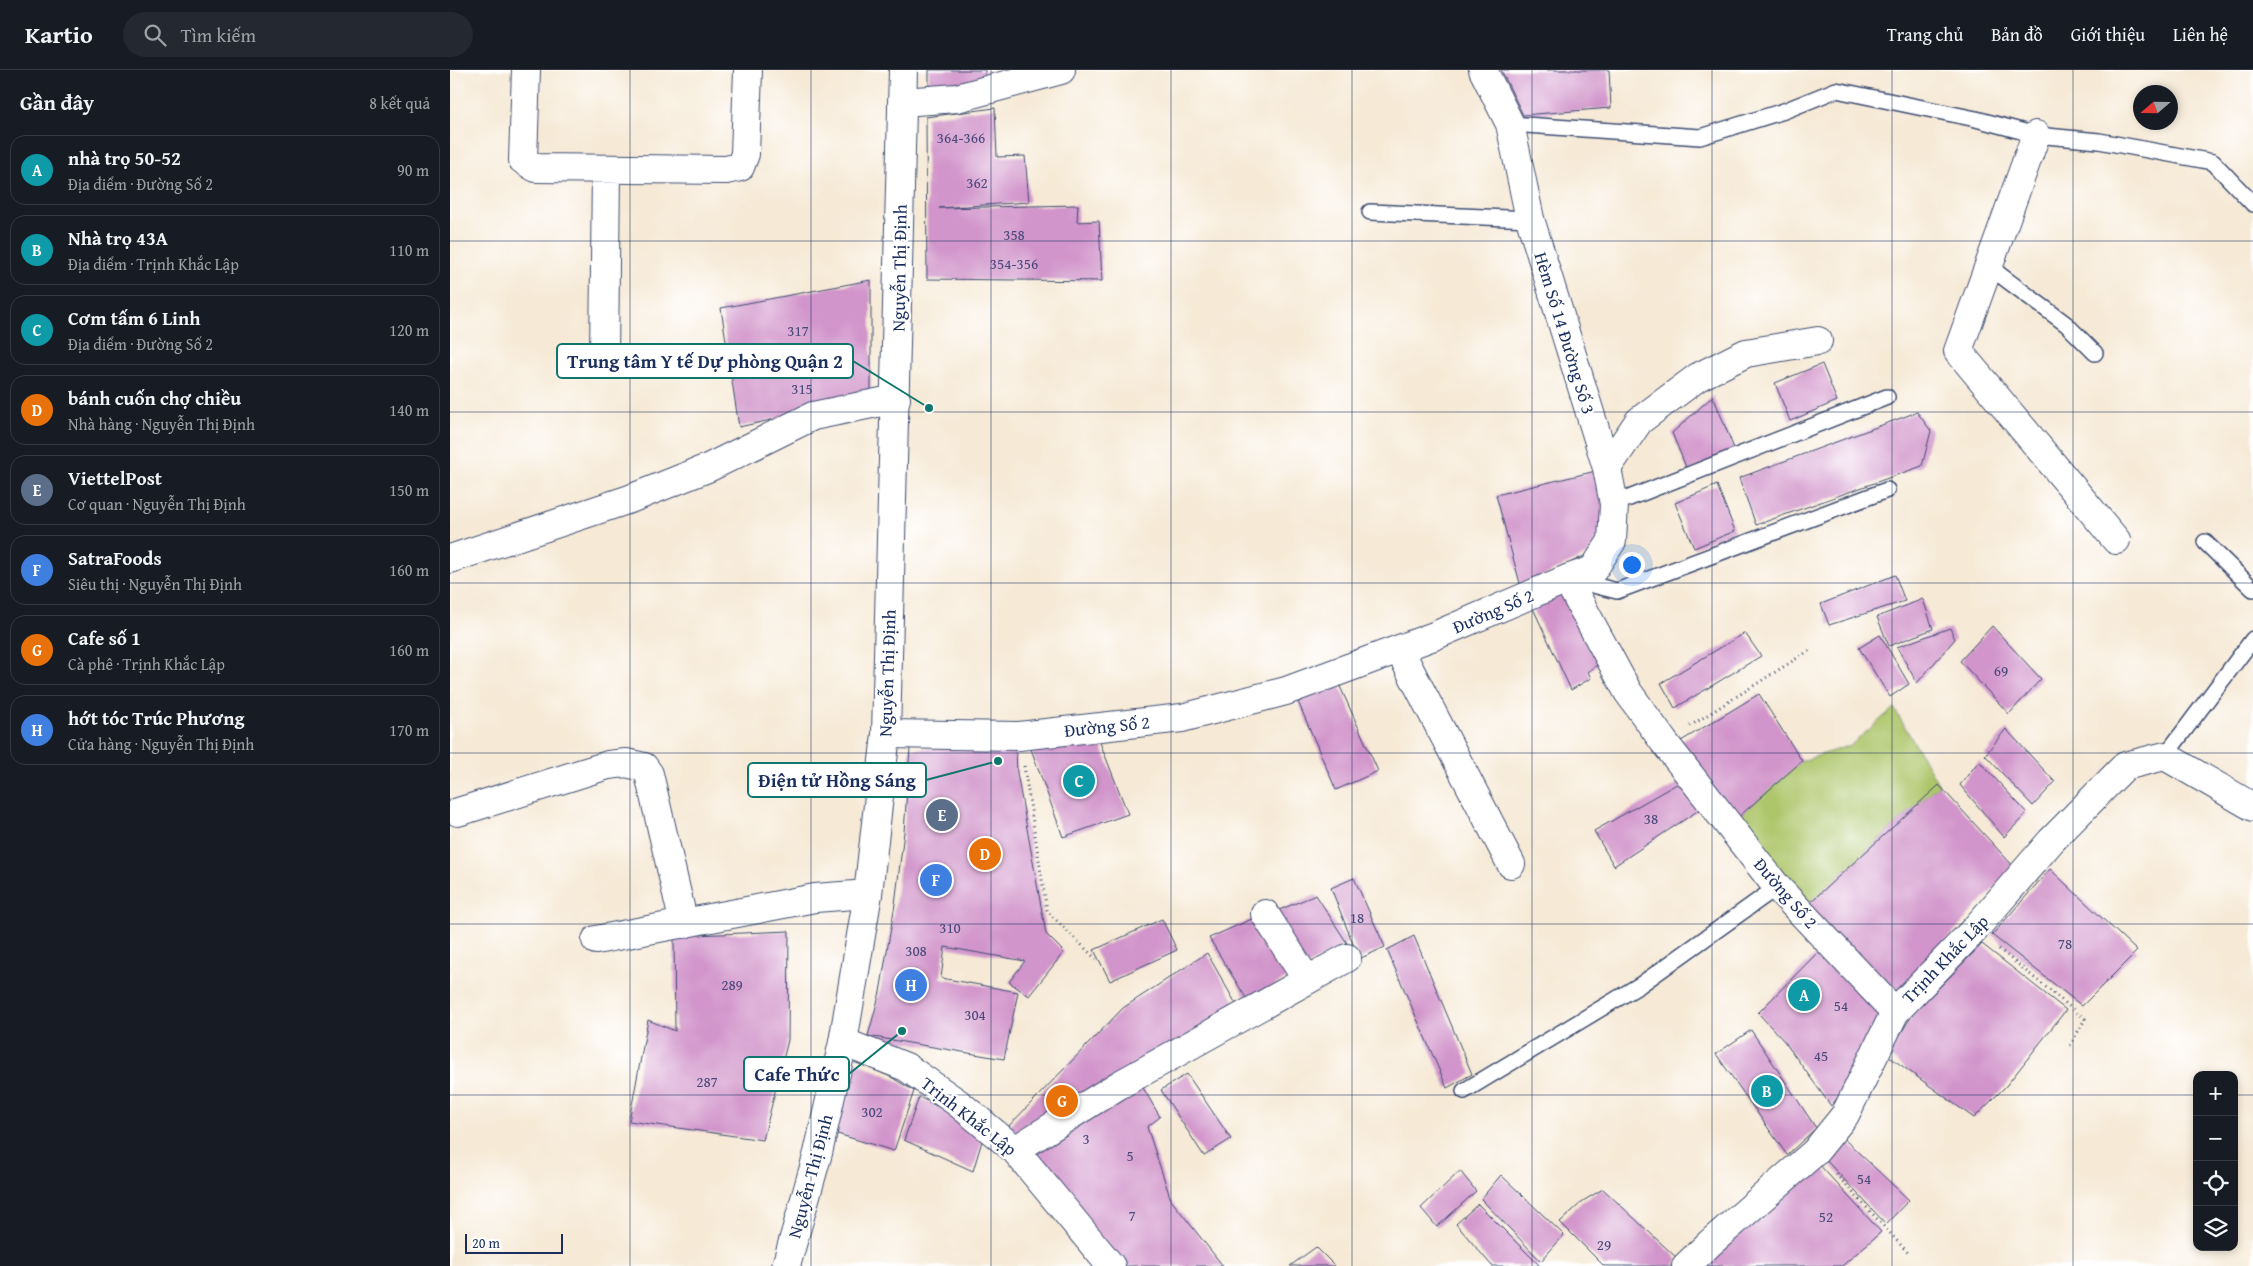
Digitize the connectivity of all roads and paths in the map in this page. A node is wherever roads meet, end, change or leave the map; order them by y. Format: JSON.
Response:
{"nodes":[{"id":1,"x":526,"y":70,"type":"edge"},
{"id":2,"x":748,"y":70,"type":"edge"},
{"id":3,"x":903,"y":70,"type":"edge"},
{"id":4,"x":1061,"y":70,"type":"edge"},
{"id":5,"x":1483,"y":70,"type":"edge"},
{"id":6,"x":902,"y":102,"type":"junction"},
{"id":7,"x":1510,"y":124,"type":"junction"},
{"id":8,"x":2036,"y":135,"type":"junction"},
{"id":9,"x":606,"y":168,"type":"junction"},
{"id":10,"x":2253,"y":204,"type":"edge"},
{"id":11,"x":1370,"y":212,"type":"dead end"},
{"id":12,"x":1530,"y":219,"type":"junction"},
{"id":13,"x":1988,"y":266,"type":"junction"},
{"id":14,"x":1818,"y":341,"type":"dead end"},
{"id":15,"x":2095,"y":353,"type":"dead end"},
{"id":16,"x":604,"y":358,"type":"dead end"},
{"id":17,"x":1887,"y":397,"type":"dead end"},
{"id":18,"x":896,"y":399,"type":"junction"},
{"id":19,"x":1607,"y":468,"type":"junction"},
{"id":20,"x":1887,"y":490,"type":"dead end"},
{"id":21,"x":1614,"y":504,"type":"junction"},
{"id":22,"x":2116,"y":540,"type":"dead end"},
{"id":23,"x":2205,"y":542,"type":"dead end"},
{"id":24,"x":450,"y":559,"type":"edge"},
{"id":25,"x":1567,"y":579,"type":"junction"},
{"id":26,"x":2253,"y":589,"type":"edge"},
{"id":27,"x":2253,"y":639,"type":"edge"},
{"id":28,"x":1399,"y":649,"type":"junction"},
{"id":29,"x":1810,"y":650,"type":"dead end"},
{"id":30,"x":886,"y":734,"type":"junction"},
{"id":31,"x":1019,"y":736,"type":"junction"},
{"id":32,"x":1664,"y":742,"type":"junction"},
{"id":33,"x":2164,"y":756,"type":"junction"},
{"id":34,"x":2253,"y":807,"type":"edge"},
{"id":35,"x":458,"y":812,"type":"dead end"},
{"id":36,"x":1511,"y":864,"type":"dead end"},
{"id":37,"x":1776,"y":887,"type":"junction"},
{"id":38,"x":868,"y":894,"type":"junction"},
{"id":39,"x":1265,"y":914,"type":"dead end"},
{"id":40,"x":684,"y":924,"type":"junction"},
{"id":41,"x":1975,"y":929,"type":"junction"},
{"id":42,"x":596,"y":940,"type":"dead end"},
{"id":43,"x":1346,"y":958,"type":"dead end"},
{"id":44,"x":1096,"y":959,"type":"dead end"},
{"id":45,"x":1307,"y":980,"type":"junction"},
{"id":46,"x":1895,"y":1012,"type":"junction"},
{"id":47,"x":843,"y":1042,"type":"junction"},
{"id":48,"x":2070,"y":1046,"type":"dead end"},
{"id":49,"x":1464,"y":1091,"type":"dead end"},
{"id":50,"x":1015,"y":1150,"type":"junction"},
{"id":51,"x":1815,"y":1152,"type":"junction"},
{"id":52,"x":1910,"y":1255,"type":"dead end"},
{"id":53,"x":786,"y":1266,"type":"edge"},
{"id":54,"x":1110,"y":1266,"type":"edge"},
{"id":55,"x":1686,"y":1266,"type":"edge"}],
"edges":[{"from":1,"to":9,"type":"street"},
{"from":2,"to":9,"type":"street"},
{"from":3,"to":6,"type":"street","name":"Nguyễn Thị Định"},
{"from":4,"to":6,"type":"street"},
{"from":5,"to":7,"type":"street","name":"Hèm Số 14 Đường Số 3"},
{"from":6,"to":18,"type":"street","name":"Nguyễn Thị Định"},
{"from":7,"to":8,"type":"lane"},
{"from":7,"to":12,"type":"street","name":"Hèm Số 14 Đường Số 3"},
{"from":8,"to":10,"type":"lane"},
{"from":8,"to":13,"type":"street"},
{"from":9,"to":16,"type":"street"},
{"from":11,"to":12,"type":"lane"},
{"from":12,"to":19,"type":"street","name":"Hèm Số 14 Đường Số 3"},
{"from":13,"to":15,"type":"lane"},
{"from":13,"to":22,"type":"street"},
{"from":14,"to":19,"type":"street"},
{"from":17,"to":21,"type":"lane"},
{"from":18,"to":24,"type":"street"},
{"from":18,"to":30,"type":"street","name":"Nguyễn Thị Định"},
{"from":19,"to":21,"type":"street","name":"Hèm Số 14 Đường Số 3"},
{"from":20,"to":25,"type":"lane"},
{"from":21,"to":25,"type":"street","name":"Hèm Số 14 Đường Số 3"},
{"from":23,"to":26,"type":"lane"},
{"from":25,"to":28,"type":"street","name":"Đường Số 2"},
{"from":25,"to":32,"type":"street","name":"Đường Số 2"},
{"from":27,"to":33,"type":"lane"},
{"from":28,"to":31,"type":"street","name":"Đường Số 2"},
{"from":28,"to":36,"type":"street"},
{"from":29,"to":32,"type":"path"},
{"from":30,"to":31,"type":"street","name":"Đường Số 2"},
{"from":30,"to":38,"type":"street","name":"Nguyễn Thị Định"},
{"from":31,"to":44,"type":"path"},
{"from":32,"to":37,"type":"street","name":"Đường Số 2"},
{"from":33,"to":34,"type":"street"},
{"from":33,"to":41,"type":"street","name":"Trịnh Khắc Lập"},
{"from":35,"to":40,"type":"street"},
{"from":37,"to":46,"type":"street","name":"Đường Số 2"},
{"from":37,"to":49,"type":"lane"},
{"from":38,"to":40,"type":"street"},
{"from":38,"to":47,"type":"street","name":"Nguyễn Thị Định"},
{"from":39,"to":45,"type":"street"},
{"from":40,"to":42,"type":"street"},
{"from":41,"to":46,"type":"street","name":"Trịnh Khắc Lập"},
{"from":41,"to":48,"type":"path"},
{"from":43,"to":45,"type":"street"},
{"from":45,"to":50,"type":"street"},
{"from":46,"to":51,"type":"street","name":"Trịnh Khắc Lập"},
{"from":47,"to":50,"type":"street","name":"Trịnh Khắc Lập"},
{"from":47,"to":53,"type":"street","name":"Nguyễn Thị Định"},
{"from":50,"to":54,"type":"street","name":"Trịnh Khắc Lập"},
{"from":51,"to":52,"type":"path"},
{"from":51,"to":55,"type":"street","name":"Trịnh Khắc Lập"}]}
